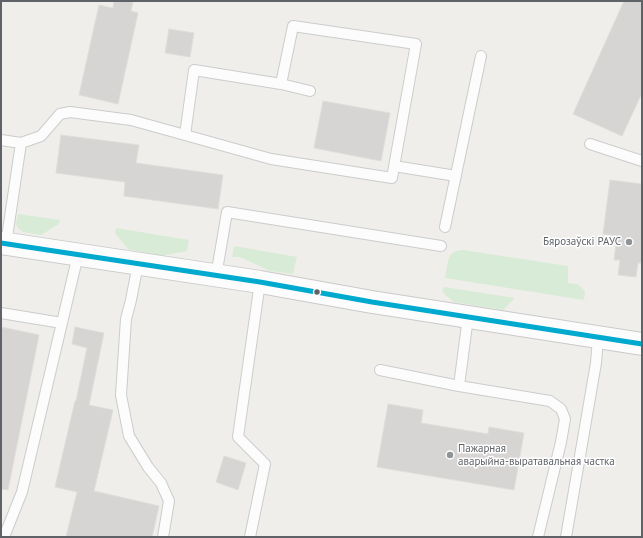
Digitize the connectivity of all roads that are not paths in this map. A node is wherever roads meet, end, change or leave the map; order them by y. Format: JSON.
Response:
{"nodes":[{"id":1,"x":481,"y":56,"type":"dead end"},
{"id":2,"x":281,"y":84,"type":"junction"},
{"id":3,"x":310,"y":91,"type":"dead end"},
{"id":4,"x":185,"y":135,"type":"junction"},
{"id":5,"x":1,"y":140,"type":"edge"},
{"id":6,"x":21,"y":143,"type":"junction"},
{"id":7,"x":590,"y":144,"type":"dead end"},
{"id":8,"x":642,"y":161,"type":"edge"},
{"id":9,"x":394,"y":166,"type":"junction"},
{"id":10,"x":456,"y":176,"type":"junction"},
{"id":11,"x":445,"y":227,"type":"dead end"},
{"id":12,"x":3,"y":244,"type":"edge"},
{"id":13,"x":441,"y":246,"type":"dead end"},
{"id":14,"x":78,"y":255,"type":"junction"},
{"id":15,"x":138,"y":264,"type":"junction"},
{"id":16,"x":216,"y":276,"type":"junction"},
{"id":17,"x":260,"y":282,"type":"junction"},
{"id":18,"x":1,"y":313,"type":"edge"},
{"id":19,"x":468,"y":317,"type":"junction"},
{"id":20,"x":62,"y":323,"type":"junction"},
{"id":21,"x":598,"y":338,"type":"junction"},
{"id":22,"x":642,"y":344,"type":"edge"},
{"id":23,"x":380,"y":370,"type":"dead end"},
{"id":24,"x":459,"y":386,"type":"junction"},
{"id":25,"x":4,"y":537,"type":"edge"},
{"id":26,"x":163,"y":537,"type":"edge"},
{"id":27,"x":250,"y":537,"type":"edge"},
{"id":28,"x":538,"y":537,"type":"edge"},
{"id":29,"x":566,"y":537,"type":"edge"}],
"edges":[{"from":1,"to":10,"type":"lane"},
{"from":2,"to":3,"type":"lane"},
{"from":2,"to":4,"type":"lane"},
{"from":2,"to":9,"type":"lane"},
{"from":4,"to":6,"type":"lane"},
{"from":4,"to":9,"type":"lane"},
{"from":5,"to":6,"type":"lane"},
{"from":6,"to":12,"type":"lane"},
{"from":7,"to":8,"type":"lane"},
{"from":9,"to":10,"type":"lane"},
{"from":10,"to":11,"type":"lane"},
{"from":12,"to":14,"type":"main road"},
{"from":13,"to":16,"type":"lane"},
{"from":14,"to":15,"type":"main road"},
{"from":14,"to":20,"type":"lane"},
{"from":15,"to":16,"type":"main road"},
{"from":15,"to":26,"type":"lane"},
{"from":16,"to":17,"type":"main road"},
{"from":17,"to":19,"type":"main road"},
{"from":17,"to":27,"type":"lane"},
{"from":18,"to":20,"type":"lane"},
{"from":19,"to":21,"type":"main road"},
{"from":19,"to":24,"type":"lane"},
{"from":20,"to":25,"type":"lane"},
{"from":21,"to":22,"type":"main road"},
{"from":21,"to":29,"type":"lane"},
{"from":23,"to":24,"type":"lane"},
{"from":24,"to":28,"type":"lane"}]}
